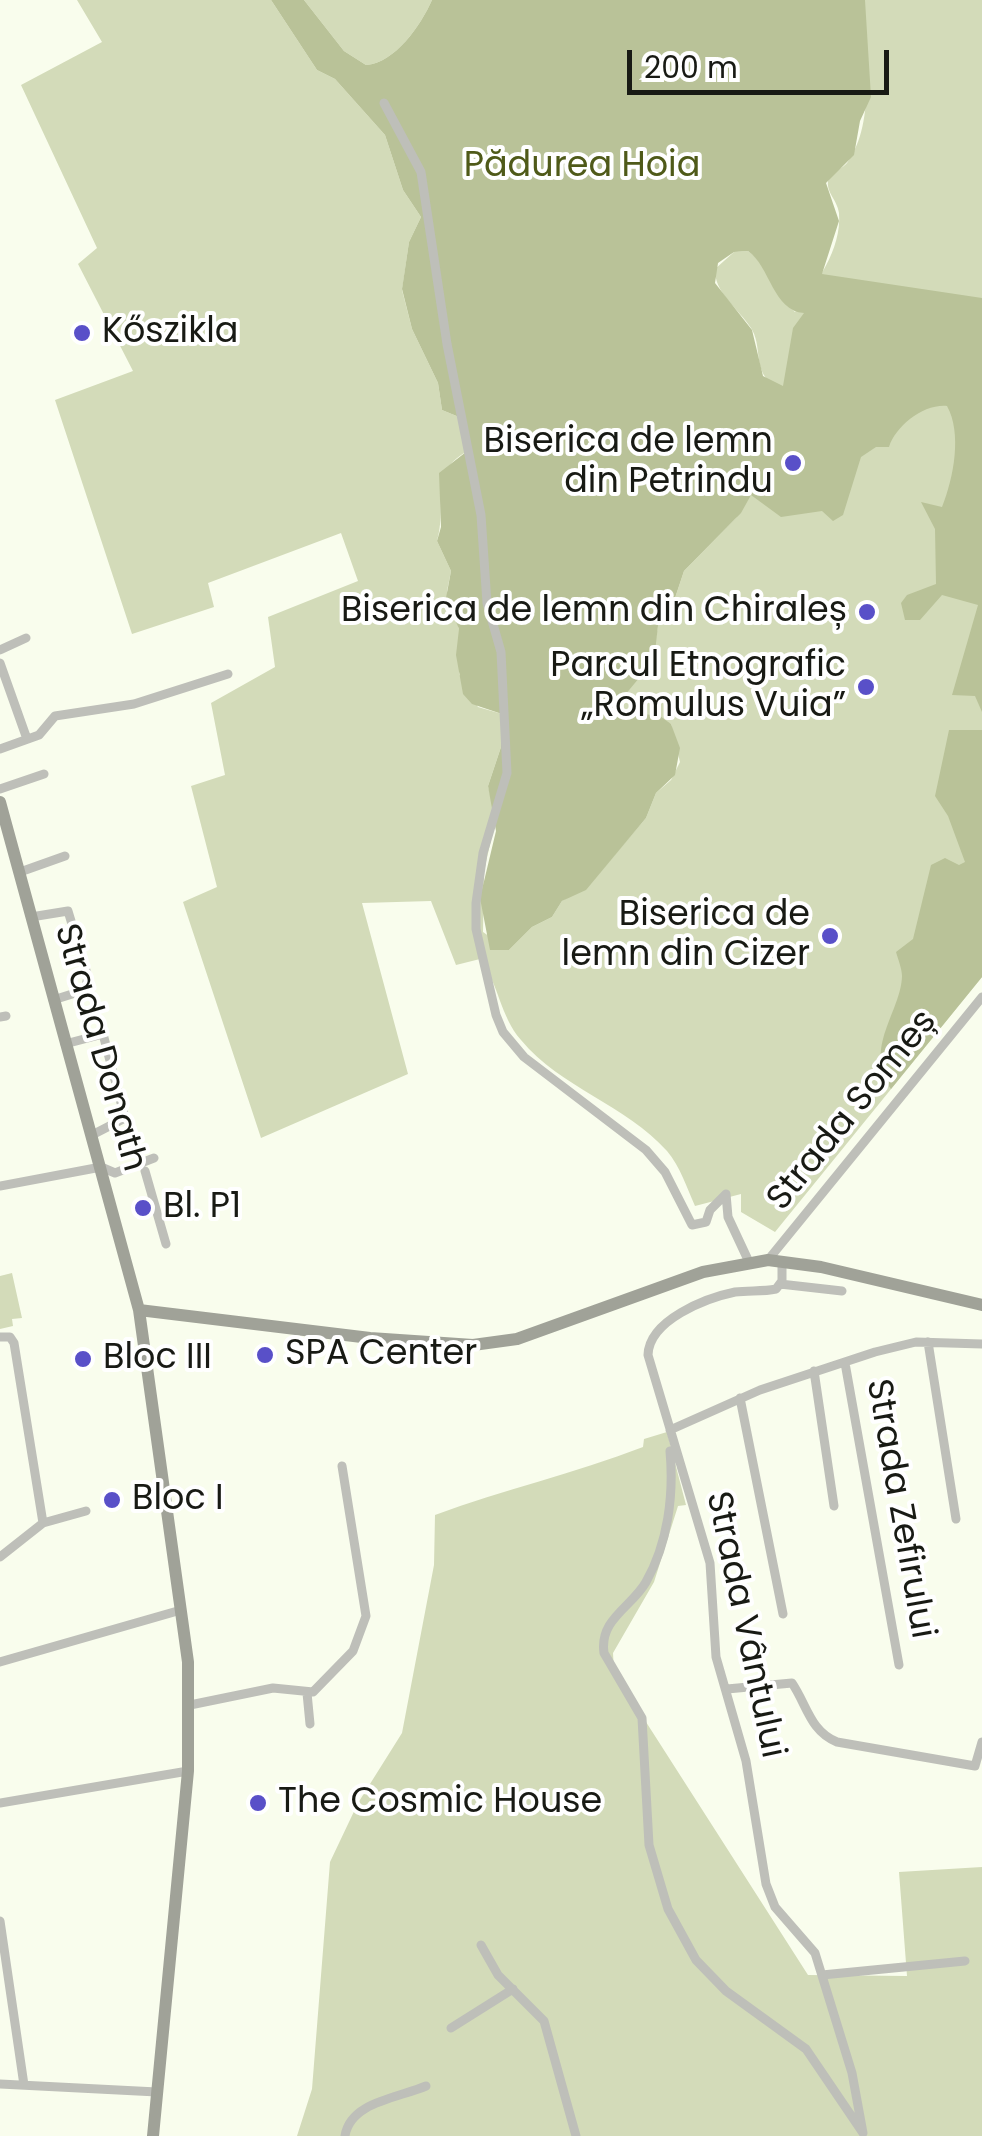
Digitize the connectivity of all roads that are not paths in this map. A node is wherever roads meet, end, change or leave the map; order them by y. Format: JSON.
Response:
{"nodes":[{"id":1,"x":384,"y":103,"type":"dead end"},
{"id":2,"x":26,"y":638,"type":"dead end"},
{"id":3,"x":0,"y":650,"type":"edge"},
{"id":4,"x":0,"y":663,"type":"edge"},
{"id":5,"x":228,"y":674,"type":"dead end"},
{"id":6,"x":27,"y":739,"type":"junction"},
{"id":7,"x":0,"y":749,"type":"edge"},
{"id":8,"x":44,"y":774,"type":"dead end"},
{"id":9,"x":0,"y":789,"type":"edge"},
{"id":10,"x":0,"y":802,"type":"edge"},
{"id":11,"x":65,"y":856,"type":"dead end"},
{"id":12,"x":20,"y":872,"type":"junction"},
{"id":13,"x":31,"y":917,"type":"junction"},
{"id":14,"x":982,"y":997,"type":"edge"},
{"id":15,"x":53,"y":1000,"type":"junction"},
{"id":16,"x":65,"y":1044,"type":"junction"},
{"id":17,"x":92,"y":1135,"type":"junction"},
{"id":18,"x":154,"y":1158,"type":"dead end"},
{"id":19,"x":101,"y":1167,"type":"junction"},
{"id":20,"x":145,"y":1171,"type":"dead end"},
{"id":21,"x":0,"y":1186,"type":"edge"},
{"id":22,"x":166,"y":1244,"type":"dead end"},
{"id":23,"x":775,"y":1260,"type":"junction"},
{"id":24,"x":749,"y":1262,"type":"junction"},
{"id":25,"x":780,"y":1284,"type":"junction"},
{"id":26,"x":842,"y":1291,"type":"dead end"},
{"id":27,"x":982,"y":1305,"type":"edge"},
{"id":28,"x":139,"y":1310,"type":"junction"},
{"id":29,"x":0,"y":1338,"type":"edge"},
{"id":30,"x":928,"y":1342,"type":"junction"},
{"id":31,"x":982,"y":1344,"type":"edge"},
{"id":32,"x":845,"y":1363,"type":"junction"},
{"id":33,"x":814,"y":1371,"type":"junction"},
{"id":34,"x":740,"y":1398,"type":"junction"},
{"id":35,"x":671,"y":1434,"type":"junction"},
{"id":36,"x":342,"y":1466,"type":"dead end"},
{"id":37,"x":834,"y":1506,"type":"dead end"},
{"id":38,"x":86,"y":1511,"type":"dead end"},
{"id":39,"x":956,"y":1519,"type":"dead end"},
{"id":40,"x":43,"y":1523,"type":"junction"},
{"id":41,"x":0,"y":1557,"type":"edge"},
{"id":42,"x":181,"y":1610,"type":"junction"},
{"id":43,"x":783,"y":1614,"type":"dead end"},
{"id":44,"x":0,"y":1662,"type":"edge"},
{"id":45,"x":898,"y":1665,"type":"dead end"},
{"id":46,"x":727,"y":1688,"type":"junction"},
{"id":47,"x":306,"y":1694,"type":"junction"},
{"id":48,"x":190,"y":1705,"type":"junction"},
{"id":49,"x":310,"y":1724,"type":"dead end"},
{"id":50,"x":982,"y":1742,"type":"edge"},
{"id":51,"x":188,"y":1771,"type":"junction"},
{"id":52,"x":0,"y":1803,"type":"edge"},
{"id":53,"x":0,"y":1921,"type":"edge"},
{"id":54,"x":481,"y":1946,"type":"dead end"},
{"id":55,"x":965,"y":1961,"type":"dead end"},
{"id":56,"x":822,"y":1975,"type":"junction"},
{"id":57,"x":513,"y":1988,"type":"junction"},
{"id":58,"x":451,"y":2028,"type":"dead end"},
{"id":59,"x":0,"y":2084,"type":"edge"},
{"id":60,"x":24,"y":2085,"type":"junction"},
{"id":61,"x":426,"y":2086,"type":"dead end"},
{"id":62,"x":156,"y":2092,"type":"junction"},
{"id":63,"x":864,"y":2134,"type":"edge"},
{"id":64,"x":153,"y":2136,"type":"edge"},
{"id":65,"x":345,"y":2136,"type":"edge"},
{"id":66,"x":576,"y":2136,"type":"edge"}],
"edges":[{"from":1,"to":24,"type":"street"},
{"from":2,"to":3,"type":"street"},
{"from":4,"to":6,"type":"street"},
{"from":5,"to":6,"type":"street"},
{"from":6,"to":7,"type":"street"},
{"from":8,"to":9,"type":"street"},
{"from":10,"to":12,"type":"main road","name":"Strada Donath"},
{"from":11,"to":12,"type":"street"},
{"from":12,"to":13,"type":"main road","name":"Strada Donath"},
{"from":13,"to":15,"type":"main road","name":"Strada Donath"},
{"from":13,"to":15,"type":"street"},
{"from":14,"to":23,"type":"street","name":"Strada Someș"},
{"from":15,"to":16,"type":"main road","name":"Strada Donath"},
{"from":16,"to":17,"type":"main road","name":"Strada Donath"},
{"from":16,"to":17,"type":"street"},
{"from":17,"to":19,"type":"main road","name":"Strada Donath"},
{"from":18,"to":19,"type":"street"},
{"from":19,"to":21,"type":"street"},
{"from":19,"to":28,"type":"main road","name":"Strada Donath"},
{"from":20,"to":22,"type":"street"},
{"from":23,"to":24,"type":"main road"},
{"from":23,"to":25,"type":"street"},
{"from":23,"to":27,"type":"main road"},
{"from":24,"to":28,"type":"main road"},
{"from":25,"to":26,"type":"street","name":"Strada Vântului"},
{"from":25,"to":35,"type":"street","name":"Strada Vântului"},
{"from":28,"to":42,"type":"main road","name":"Strada Donath"},
{"from":29,"to":40,"type":"street"},
{"from":30,"to":31,"type":"street"},
{"from":30,"to":32,"type":"street"},
{"from":30,"to":39,"type":"street"},
{"from":32,"to":33,"type":"street"},
{"from":32,"to":45,"type":"street","name":"Strada Zefirului"},
{"from":33,"to":34,"type":"street"},
{"from":33,"to":37,"type":"street"},
{"from":34,"to":35,"type":"street"},
{"from":34,"to":43,"type":"street"},
{"from":35,"to":46,"type":"street","name":"Strada Vântului"},
{"from":35,"to":63,"type":"street"},
{"from":36,"to":47,"type":"street"},
{"from":38,"to":40,"type":"street"},
{"from":40,"to":41,"type":"street"},
{"from":42,"to":44,"type":"street"},
{"from":42,"to":48,"type":"main road","name":"Strada Donath"},
{"from":46,"to":50,"type":"street"},
{"from":46,"to":56,"type":"street","name":"Strada Vântului"},
{"from":47,"to":48,"type":"street"},
{"from":47,"to":49,"type":"street"},
{"from":48,"to":51,"type":"main road","name":"Strada Donath"},
{"from":51,"to":52,"type":"street"},
{"from":51,"to":62,"type":"main road","name":"Strada Donath"},
{"from":53,"to":60,"type":"street"},
{"from":54,"to":57,"type":"street"},
{"from":55,"to":56,"type":"street"},
{"from":56,"to":63,"type":"street","name":"Strada Vântului"},
{"from":57,"to":58,"type":"street"},
{"from":57,"to":66,"type":"street"},
{"from":59,"to":60,"type":"street"},
{"from":60,"to":62,"type":"street"},
{"from":61,"to":65,"type":"street"},
{"from":62,"to":64,"type":"main road","name":"Strada Donath"}]}
